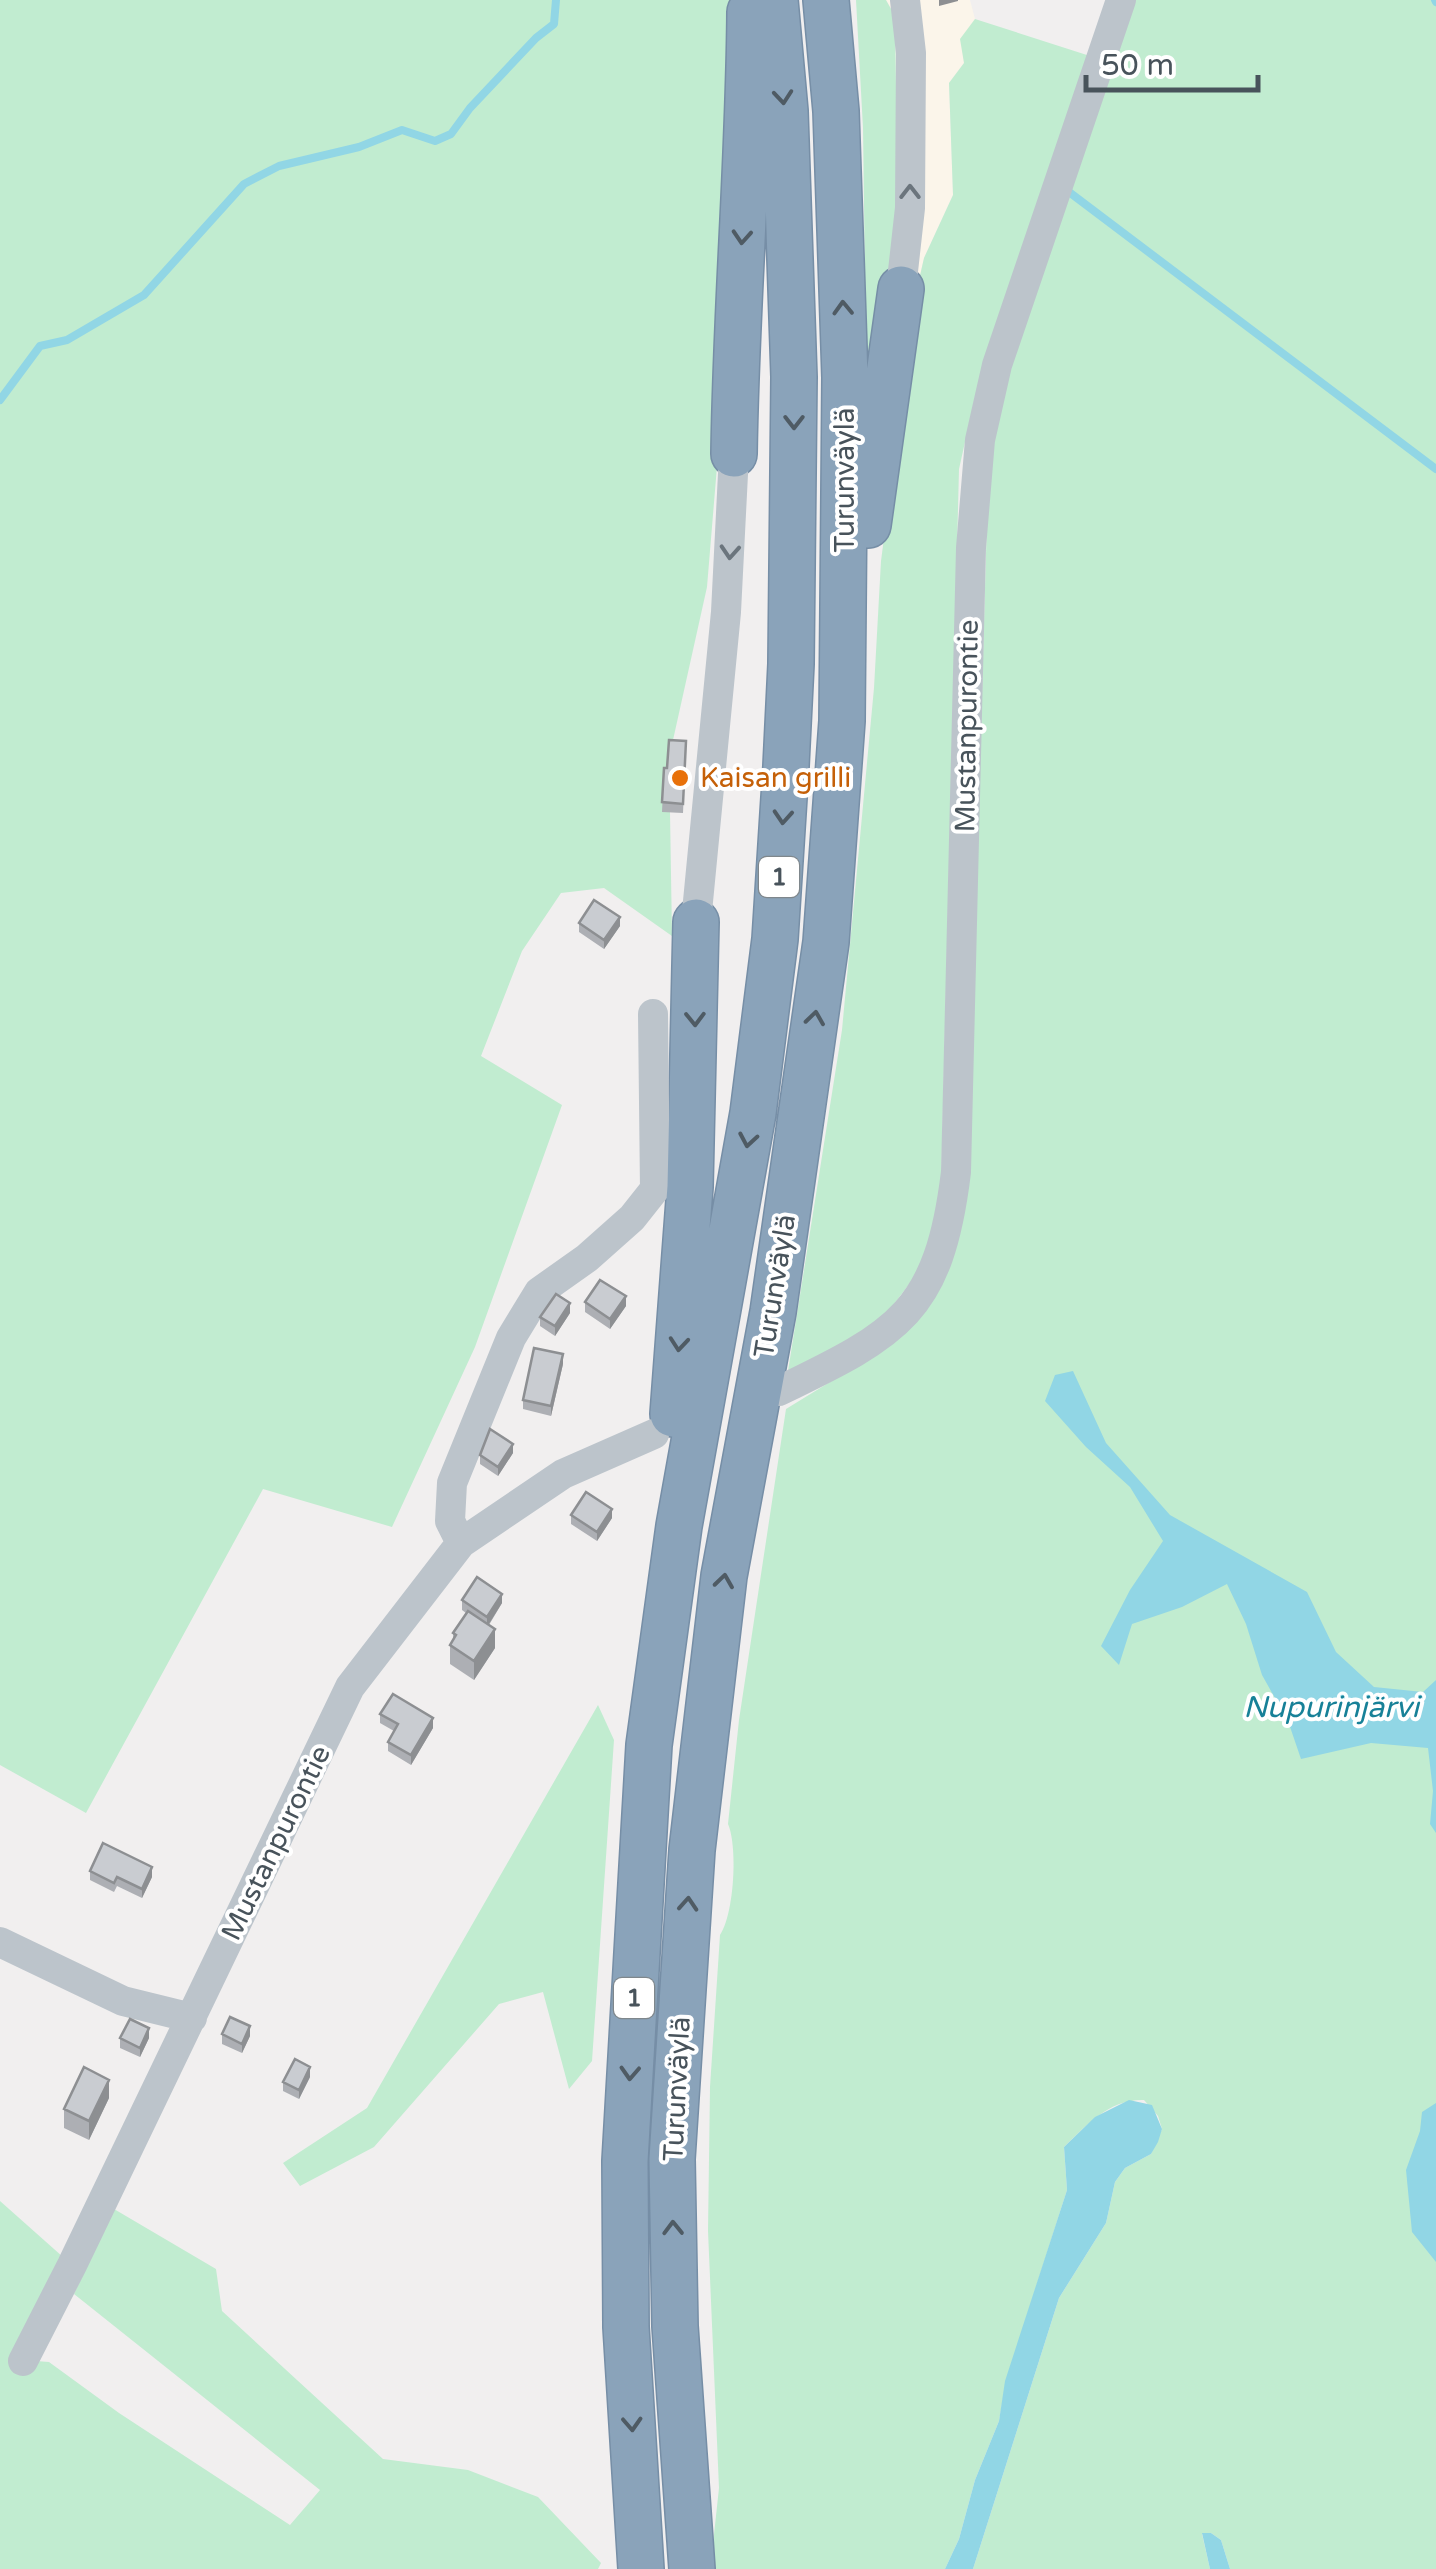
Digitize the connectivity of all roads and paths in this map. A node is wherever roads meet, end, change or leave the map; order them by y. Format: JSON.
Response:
{"nodes":[{"id":1,"x":750,"y":0,"type":"edge"},
{"id":2,"x":775,"y":0,"type":"edge"},
{"id":3,"x":826,"y":0,"type":"edge"},
{"id":4,"x":905,"y":0,"type":"edge"},
{"id":5,"x":1121,"y":0,"type":"edge"},
{"id":6,"x":901,"y":288,"type":"joint"},
{"id":7,"x":734,"y":454,"type":"joint"},
{"id":8,"x":842,"y":720,"type":"junction"},
{"id":9,"x":696,"y":922,"type":"joint"},
{"id":10,"x":654,"y":1014,"type":"dead end"},
{"id":11,"x":779,"y":1390,"type":"dead end"},
{"id":12,"x":654,"y":1434,"type":"dead end"},
{"id":13,"x":461,"y":1544,"type":"junction"},
{"id":14,"x":649,"y":1745,"type":"junction"},
{"id":15,"x":0,"y":1942,"type":"edge"},
{"id":16,"x":192,"y":2018,"type":"junction"},
{"id":17,"x":22,"y":2361,"type":"dead end"},
{"id":18,"x":640,"y":2548,"type":"edge"},
{"id":19,"x":692,"y":2569,"type":"edge"}],
"edges":[{"from":1,"to":7,"type":"highway","one_way":true},
{"from":2,"to":14,"type":"highway","name":"Turunväylä","number":"1","one_way":true},
{"from":8,"to":3,"type":"highway","name":"Turunväylä","number":"1","one_way":true},
{"from":6,"to":4,"type":"street","one_way":true},
{"from":5,"to":11,"type":"street","name":"Mustanpurontie"},
{"from":6,"to":8,"type":"highway"},
{"from":7,"to":9,"type":"street","one_way":true},
{"from":19,"to":8,"type":"highway","name":"Turunväylä","number":"1","one_way":true},
{"from":9,"to":14,"type":"highway","one_way":true},
{"from":10,"to":13,"type":"street"},
{"from":12,"to":13,"type":"street","name":"Mustanpurontie"},
{"from":13,"to":16,"type":"street","name":"Mustanpurontie"},
{"from":14,"to":18,"type":"highway","name":"Turunväylä","number":"1","one_way":true},
{"from":15,"to":16,"type":"street"},
{"from":16,"to":17,"type":"street","name":"Mustanpurontie"}]}
